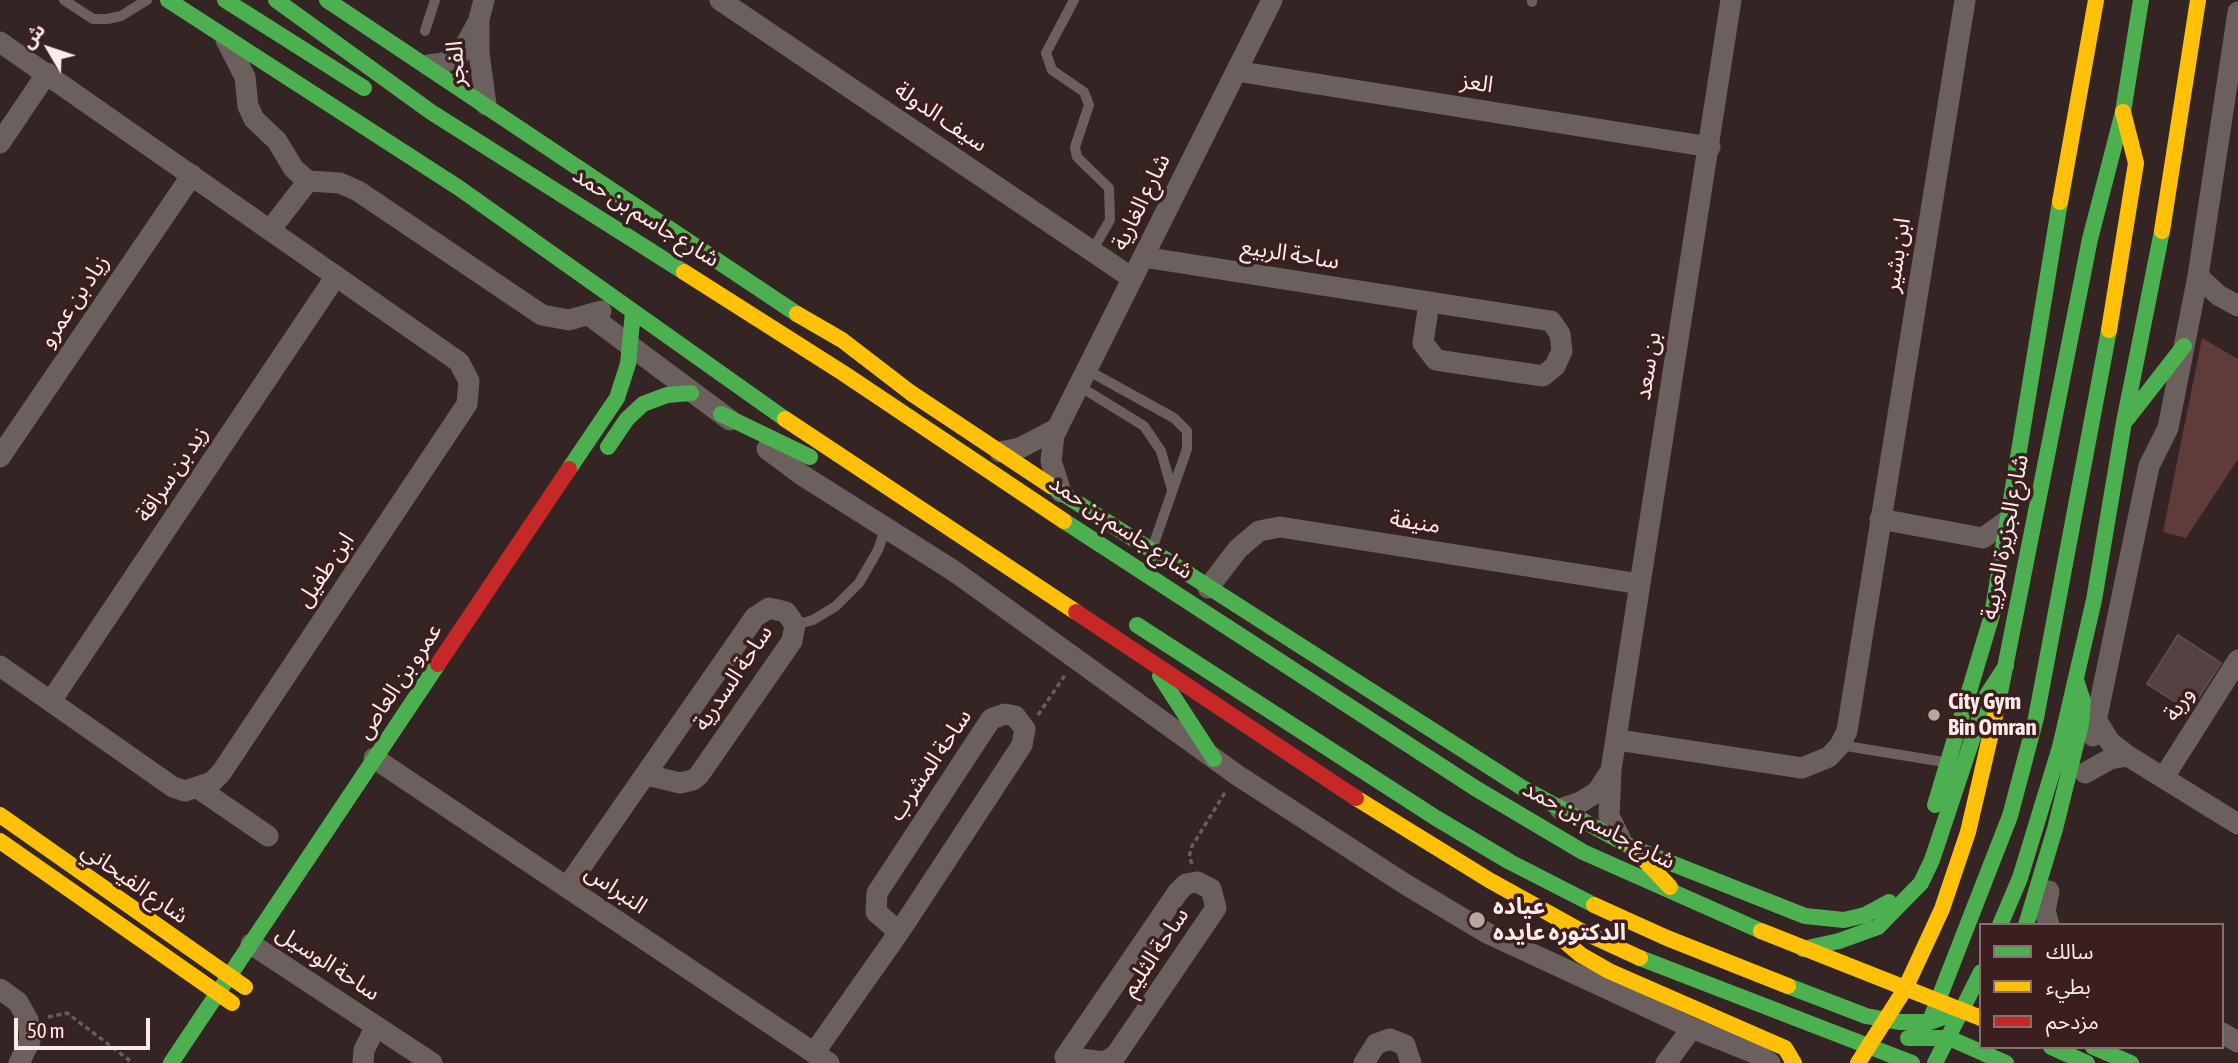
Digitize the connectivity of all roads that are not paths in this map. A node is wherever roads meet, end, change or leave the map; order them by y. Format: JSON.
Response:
{"nodes":[{"id":1,"x":64,"y":0,"type":"edge"},
{"id":2,"x":147,"y":0,"type":"edge"},
{"id":3,"x":168,"y":0,"type":"edge"},
{"id":4,"x":225,"y":0,"type":"edge"},
{"id":5,"x":276,"y":0,"type":"edge"},
{"id":6,"x":327,"y":0,"type":"edge"},
{"id":7,"x":435,"y":0,"type":"edge"},
{"id":8,"x":720,"y":0,"type":"edge"},
{"id":9,"x":1074,"y":0,"type":"edge"},
{"id":10,"x":1272,"y":0,"type":"edge"},
{"id":11,"x":1731,"y":0,"type":"edge"},
{"id":12,"x":1965,"y":0,"type":"edge"},
{"id":13,"x":2096,"y":0,"type":"edge"},
{"id":14,"x":2141,"y":0,"type":"edge"},
{"id":15,"x":2198,"y":0,"type":"edge"},
{"id":16,"x":481,"y":10,"type":"edge"},
{"id":17,"x":2238,"y":13,"type":"edge"},
{"id":18,"x":425,"y":32,"type":"dead end"},
{"id":19,"x":226,"y":40,"type":"junction"},
{"id":20,"x":0,"y":42,"type":"edge"},
{"id":21,"x":428,"y":65,"type":"junction"},
{"id":22,"x":1236,"y":71,"type":"junction"},
{"id":23,"x":47,"y":74,"type":"junction"},
{"id":24,"x":486,"y":105,"type":"junction"},
{"id":25,"x":431,"y":112,"type":"junction"},
{"id":26,"x":2123,"y":112,"type":"junction"},
{"id":27,"x":0,"y":144,"type":"edge"},
{"id":28,"x":1710,"y":147,"type":"junction"},
{"id":29,"x":192,"y":175,"type":"junction"},
{"id":30,"x":307,"y":181,"type":"junction"},
{"id":31,"x":270,"y":230,"type":"junction"},
{"id":32,"x":1093,"y":251,"type":"junction"},
{"id":33,"x":1143,"y":257,"type":"junction"},
{"id":34,"x":336,"y":276,"type":"junction"},
{"id":35,"x":2197,"y":276,"type":"junction"},
{"id":36,"x":1132,"y":278,"type":"junction"},
{"id":37,"x":1429,"y":303,"type":"junction"},
{"id":38,"x":2234,"y":304,"type":"edge"},
{"id":39,"x":628,"y":309,"type":"junction"},
{"id":40,"x":589,"y":315,"type":"junction"},
{"id":41,"x":2190,"y":315,"type":"junction"},
{"id":42,"x":628,"y":346,"type":"junction"},
{"id":43,"x":2184,"y":346,"type":"junction"},
{"id":44,"x":844,"y":373,"type":"junction"},
{"id":45,"x":1083,"y":378,"type":"junction"},
{"id":46,"x":691,"y":393,"type":"junction"},
{"id":47,"x":911,"y":393,"type":"junction"},
{"id":48,"x":1140,"y":399,"type":"junction"},
{"id":49,"x":721,"y":414,"type":"junction"},
{"id":50,"x":1131,"y":416,"type":"junction"},
{"id":51,"x":2124,"y":422,"type":"junction"},
{"id":52,"x":1058,"y":428,"type":"junction"},
{"id":53,"x":2018,"y":450,"type":"junction"},
{"id":54,"x":1000,"y":452,"type":"junction"},
{"id":55,"x":0,"y":457,"type":"edge"},
{"id":56,"x":599,"y":461,"type":"dead end"},
{"id":57,"x":568,"y":471,"type":"junction"},
{"id":58,"x":872,"y":477,"type":"junction"},
{"id":59,"x":585,"y":482,"type":"dead end"},
{"id":60,"x":1061,"y":492,"type":"junction"},
{"id":61,"x":1173,"y":494,"type":"junction"},
{"id":62,"x":2040,"y":496,"type":"junction"},
{"id":63,"x":1880,"y":519,"type":"junction"},
{"id":64,"x":2008,"y":520,"type":"junction"},
{"id":65,"x":886,"y":527,"type":"junction"},
{"id":66,"x":1114,"y":528,"type":"junction"},
{"id":67,"x":1151,"y":552,"type":"junction"},
{"id":68,"x":1132,"y":566,"type":"junction"},
{"id":69,"x":1011,"y":569,"type":"junction"},
{"id":70,"x":1059,"y":583,"type":"dead end"},
{"id":71,"x":1640,"y":584,"type":"junction"},
{"id":72,"x":1208,"y":588,"type":"junction"},
{"id":73,"x":1123,"y":616,"type":"dead end"},
{"id":74,"x":794,"y":625,"type":"junction"},
{"id":75,"x":1149,"y":660,"type":"junction"},
{"id":76,"x":2238,"y":660,"type":"edge"},
{"id":77,"x":0,"y":666,"type":"edge"},
{"id":78,"x":2006,"y":666,"type":"junction"},
{"id":79,"x":2076,"y":680,"type":"junction"},
{"id":80,"x":51,"y":701,"type":"junction"},
{"id":81,"x":2097,"y":721,"type":"junction"},
{"id":82,"x":1618,"y":740,"type":"junction"},
{"id":83,"x":1840,"y":745,"type":"junction"},
{"id":84,"x":2128,"y":756,"type":"junction"},
{"id":85,"x":1214,"y":759,"type":"junction"},
{"id":86,"x":1947,"y":762,"type":"junction"},
{"id":87,"x":386,"y":767,"type":"junction"},
{"id":88,"x":1611,"y":770,"type":"junction"},
{"id":89,"x":2085,"y":773,"type":"junction"},
{"id":90,"x":647,"y":775,"type":"junction"},
{"id":91,"x":2164,"y":776,"type":"junction"},
{"id":92,"x":198,"y":788,"type":"junction"},
{"id":93,"x":1560,"y":809,"type":"junction"},
{"id":94,"x":0,"y":815,"type":"edge"},
{"id":95,"x":2238,"y":824,"type":"edge"},
{"id":96,"x":268,"y":836,"type":"dead end"},
{"id":97,"x":0,"y":841,"type":"edge"},
{"id":98,"x":1626,"y":843,"type":"junction"},
{"id":99,"x":567,"y":887,"type":"junction"},
{"id":100,"x":1676,"y":894,"type":"junction"},
{"id":101,"x":1526,"y":902,"type":"junction"},
{"id":102,"x":1877,"y":910,"type":"joint"},
{"id":103,"x":2001,"y":923,"type":"edge"},
{"id":104,"x":2026,"y":923,"type":"edge"},
{"id":105,"x":2049,"y":923,"type":"edge"},
{"id":106,"x":899,"y":932,"type":"junction"},
{"id":107,"x":1803,"y":949,"type":"junction"},
{"id":108,"x":196,"y":954,"type":"junction"},
{"id":109,"x":259,"y":961,"type":"junction"},
{"id":110,"x":229,"y":976,"type":"junction"},
{"id":111,"x":1979,"y":976,"type":"edge"},
{"id":112,"x":0,"y":989,"type":"edge"},
{"id":113,"x":1906,"y":989,"type":"junction"},
{"id":114,"x":217,"y":994,"type":"junction"},
{"id":115,"x":1937,"y":1001,"type":"junction"},
{"id":116,"x":230,"y":1009,"type":"joint"},
{"id":117,"x":1963,"y":1010,"type":"junction"},
{"id":118,"x":1979,"y":1017,"type":"edge"},
{"id":119,"x":1887,"y":1020,"type":"junction"},
{"id":120,"x":376,"y":1026,"type":"junction"},
{"id":121,"x":1692,"y":1028,"type":"junction"},
{"id":122,"x":1909,"y":1030,"type":"junction"},
{"id":123,"x":1929,"y":1030,"type":"junction"},
{"id":124,"x":1949,"y":1038,"type":"junction"},
{"id":125,"x":1869,"y":1049,"type":"junction"},
{"id":126,"x":2056,"y":1049,"type":"edge"},
{"id":127,"x":2098,"y":1049,"type":"edge"},
{"id":128,"x":822,"y":1058,"type":"edge"},
{"id":129,"x":1063,"y":1060,"type":"edge"},
{"id":130,"x":1904,"y":1062,"type":"edge"},
{"id":131,"x":19,"y":1063,"type":"edge"},
{"id":132,"x":171,"y":1063,"type":"edge"},
{"id":133,"x":363,"y":1063,"type":"edge"},
{"id":134,"x":432,"y":1063,"type":"edge"},
{"id":135,"x":1364,"y":1063,"type":"edge"},
{"id":136,"x":1411,"y":1063,"type":"edge"},
{"id":137,"x":1666,"y":1063,"type":"edge"},
{"id":138,"x":1770,"y":1063,"type":"edge"},
{"id":139,"x":1794,"y":1063,"type":"edge"},
{"id":140,"x":1858,"y":1063,"type":"edge"},
{"id":141,"x":1932,"y":1063,"type":"edge"},
{"id":142,"x":2006,"y":1063,"type":"edge"},
{"id":143,"x":2087,"y":1063,"type":"edge"},
{"id":144,"x":2130,"y":1063,"type":"edge"}],
"edges":[{"from":1,"to":2,"type":"lane"},
{"from":3,"to":19,"type":"main road"},
{"from":4,"to":25,"type":"main road"},
{"from":5,"to":25,"type":"main road","name":"شارع جاسم بن حمد"},
{"from":6,"to":21,"type":"main road","name":"شارع جاسم بن حمد"},
{"from":7,"to":18,"type":"lane"},
{"from":8,"to":32,"type":"street","name":"سيف الدولة"},
{"from":9,"to":32,"type":"lane"},
{"from":10,"to":22,"type":"street","name":"شارع الغارية"},
{"from":11,"to":28,"type":"street","name":"بن سعد"},
{"from":12,"to":63,"type":"street","name":"ابن بشير"},
{"from":13,"to":53,"type":"main road","name":"شارع الجزيرة العربية"},
{"from":14,"to":26,"type":"main road","name":"شارع الجزيرة العربية"},
{"from":15,"to":51,"type":"main road"},
{"from":16,"to":21,"type":"street","name":"الفجر"},
{"from":16,"to":24,"type":"street","name":"الفجر"},
{"from":17,"to":35,"type":"street"},
{"from":19,"to":30,"type":"street"},
{"from":19,"to":39,"type":"main road"},
{"from":20,"to":23,"type":"street","name":"ابن طفيل"},
{"from":21,"to":24,"type":"main road","name":"شارع جاسم بن حمد"},
{"from":22,"to":28,"type":"street","name":"العز"},
{"from":22,"to":33,"type":"street","name":"شارع الغارية"},
{"from":23,"to":27,"type":"street"},
{"from":23,"to":29,"type":"street","name":"ابن طفيل"},
{"from":24,"to":47,"type":"main road","name":"شارع جاسم بن حمد"},
{"from":25,"to":44,"type":"main road","name":"شارع جاسم بن حمد"},
{"from":26,"to":62,"type":"main road","name":"شارع الجزيرة العربية"},
{"from":26,"to":115,"type":"main road"},
{"from":28,"to":71,"type":"street","name":"بن سعد"},
{"from":29,"to":31,"type":"street","name":"ابن طفيل"},
{"from":29,"to":55,"type":"street","name":"زياد بن عمرو"},
{"from":30,"to":31,"type":"street"},
{"from":30,"to":40,"type":"street"},
{"from":31,"to":34,"type":"street","name":"ابن طفيل"},
{"from":32,"to":36,"type":"street","name":"سيف الدولة"},
{"from":33,"to":36,"type":"street","name":"شارع الغارية"},
{"from":33,"to":37,"type":"street","name":"ساحة الربيع"},
{"from":34,"to":80,"type":"street","name":"زيد بن سراقة"},
{"from":34,"to":92,"type":"street","name":"ابن طفيل"},
{"from":35,"to":38,"type":"street"},
{"from":35,"to":41,"type":"street"},
{"from":36,"to":45,"type":"street","name":"شارع الغارية"},
{"from":37,"to":37,"type":"street","name":"ساحة الربيع"},
{"from":38,"to":41,"type":"street"},
{"from":39,"to":40,"type":"street"},
{"from":39,"to":42,"type":"main road","name":"عمرو بن العاص"},
{"from":39,"to":58,"type":"main road"},
{"from":40,"to":42,"type":"street"},
{"from":41,"to":43,"type":"street"},
{"from":42,"to":46,"type":"street"},
{"from":42,"to":57,"type":"main road","name":"عمرو بن العاص"},
{"from":43,"to":51,"type":"main road"},
{"from":43,"to":81,"type":"street"},
{"from":44,"to":47,"type":"main road"},
{"from":44,"to":68,"type":"main road","name":"شارع جاسم بن حمد"},
{"from":45,"to":48,"type":"lane"},
{"from":45,"to":50,"type":"lane"},
{"from":45,"to":52,"type":"street","name":"شارع الغارية"},
{"from":46,"to":49,"type":"street"},
{"from":46,"to":56,"type":"main road"},
{"from":47,"to":54,"type":"main road","name":"شارع جاسم بن حمد"},
{"from":48,"to":50,"type":"lane"},
{"from":48,"to":61,"type":"lane"},
{"from":49,"to":58,"type":"main road"},
{"from":49,"to":65,"type":"street"},
{"from":50,"to":61,"type":"lane"},
{"from":51,"to":79,"type":"main road"},
{"from":52,"to":54,"type":"street"},
{"from":52,"to":60,"type":"street","name":"شارع الغارية"},
{"from":53,"to":62,"type":"main road"},
{"from":53,"to":64,"type":"main road","name":"شارع الجزيرة العربية"},
{"from":54,"to":60,"type":"main road","name":"شارع جاسم بن حمد"},
{"from":57,"to":59,"type":"main road"},
{"from":57,"to":87,"type":"main road","name":"عمرو بن العاص"},
{"from":58,"to":69,"type":"main road"},
{"from":60,"to":66,"type":"main road","name":"شارع جاسم بن حمد"},
{"from":61,"to":67,"type":"lane"},
{"from":62,"to":78,"type":"main road","name":"شارع الجزيرة العربية"},
{"from":63,"to":64,"type":"street"},
{"from":63,"to":83,"type":"street","name":"ابن بشير"},
{"from":64,"to":86,"type":"main road","name":"شارع الجزيرة العربية"},
{"from":65,"to":74,"type":"lane"},
{"from":65,"to":85,"type":"street"},
{"from":66,"to":67,"type":"main road","name":"شارع جاسم بن حمد"},
{"from":66,"to":68,"type":"main road"},
{"from":67,"to":72,"type":"main road","name":"شارع جاسم بن حمد"},
{"from":68,"to":100,"type":"main road","name":"شارع جاسم بن حمد"},
{"from":69,"to":70,"type":"main road"},
{"from":69,"to":75,"type":"main road"},
{"from":71,"to":72,"type":"street","name":"منيفة"},
{"from":71,"to":82,"type":"street","name":"بن سعد"},
{"from":72,"to":93,"type":"main road","name":"شارع جاسم بن حمد"},
{"from":73,"to":119,"type":"main road"},
{"from":74,"to":90,"type":"street","name":"ساحة السدرية"},
{"from":74,"to":90,"type":"street","name":"ساحة السدرية"},
{"from":75,"to":85,"type":"main road"},
{"from":75,"to":101,"type":"main road"},
{"from":76,"to":91,"type":"street","name":"وربة"},
{"from":77,"to":80,"type":"street"},
{"from":78,"to":107,"type":"main road"},
{"from":78,"to":113,"type":"main road","name":"شارع الجزيرة العربية"},
{"from":79,"to":103,"type":"main road"},
{"from":79,"to":104,"type":"main road"},
{"from":80,"to":92,"type":"street"},
{"from":81,"to":84,"type":"street"},
{"from":81,"to":89,"type":"street"},
{"from":82,"to":83,"type":"street"},
{"from":82,"to":88,"type":"street","name":"بن سعد"},
{"from":83,"to":86,"type":"lane"},
{"from":84,"to":89,"type":"street"},
{"from":84,"to":91,"type":"street"},
{"from":85,"to":121,"type":"street"},
{"from":86,"to":102,"type":"main road","name":"شارع الجزيرة العربية"},
{"from":87,"to":99,"type":"street","name":"النبراس"},
{"from":87,"to":109,"type":"main road","name":"عمرو بن العاص"},
{"from":88,"to":93,"type":"street"},
{"from":88,"to":98,"type":"street","name":"بن سعد"},
{"from":89,"to":105,"type":"street"},
{"from":90,"to":99,"type":"street","name":"ساحة السدرية"},
{"from":91,"to":95,"type":"street"},
{"from":92,"to":96,"type":"street"},
{"from":93,"to":98,"type":"main road","name":"شارع جاسم بن حمد"},
{"from":94,"to":108,"type":"main road","name":"شارع الفيحاني"},
{"from":97,"to":114,"type":"main road","name":"شارع الفيحاني"},
{"from":98,"to":100,"type":"main road"},
{"from":98,"to":102,"type":"main road","name":"شارع جاسم بن حمد"},
{"from":99,"to":128,"type":"street","name":"النبراس"},
{"from":100,"to":107,"type":"main road","name":"شارع جاسم بن حمد"},
{"from":101,"to":125,"type":"main road"},
{"from":101,"to":139,"type":"main road"},
{"from":106,"to":106,"type":"street","name":"ساحة المشرب"},
{"from":106,"to":128,"type":"street"},
{"from":107,"to":113,"type":"main road","name":"شارع جاسم بن حمد"},
{"from":108,"to":109,"type":"main road"},
{"from":108,"to":110,"type":"main road","name":"شارع الفيحاني"},
{"from":109,"to":110,"type":"main road","name":"شارع الفيحاني"},
{"from":109,"to":110,"type":"main road","name":"عمرو بن العاص"},
{"from":109,"to":116,"type":"main road","name":"عمرو بن العاص"},
{"from":109,"to":120,"type":"street","name":"ساحة الوسيل"},
{"from":110,"to":114,"type":"main road","name":"عمرو بن العاص"},
{"from":111,"to":117,"type":"main road"},
{"from":112,"to":131,"type":"street"},
{"from":113,"to":115,"type":"main road","name":"شارع جاسم بن حمد"},
{"from":113,"to":119,"type":"main road","name":"شارع الجزيرة العربية"},
{"from":113,"to":122,"type":"main road"},
{"from":114,"to":116,"type":"main road","name":"شارع الفيحاني"},
{"from":114,"to":132,"type":"main road","name":"عمرو بن العاص"},
{"from":115,"to":117,"type":"main road","name":"شارع جاسم بن حمد"},
{"from":115,"to":123,"type":"main road"},
{"from":117,"to":118,"type":"main road","name":"شارع جاسم بن حمد"},
{"from":117,"to":123,"type":"main road"},
{"from":117,"to":124,"type":"main road"},
{"from":119,"to":122,"type":"main road"},
{"from":119,"to":125,"type":"main road","name":"شارع الجزيرة العربية"},
{"from":120,"to":133,"type":"street","name":"ساحة الوسيل"},
{"from":120,"to":134,"type":"street","name":"ساحة الوسيل"},
{"from":121,"to":137,"type":"street"},
{"from":121,"to":138,"type":"street"},
{"from":122,"to":123,"type":"main road"},
{"from":122,"to":125,"type":"main road"},
{"from":122,"to":130,"type":"main road"},
{"from":123,"to":124,"type":"main road"},
{"from":123,"to":141,"type":"main road"},
{"from":124,"to":141,"type":"main road"},
{"from":124,"to":142,"type":"main road"},
{"from":125,"to":130,"type":"main road"},
{"from":125,"to":140,"type":"main road","name":"شارع الجزيرة العربية"},
{"from":126,"to":143,"type":"main road"},
{"from":127,"to":144,"type":"main road"},
{"from":129,"to":129,"type":"street","name":"ساحة الثليم"},
{"from":135,"to":136,"type":"street"}]}
